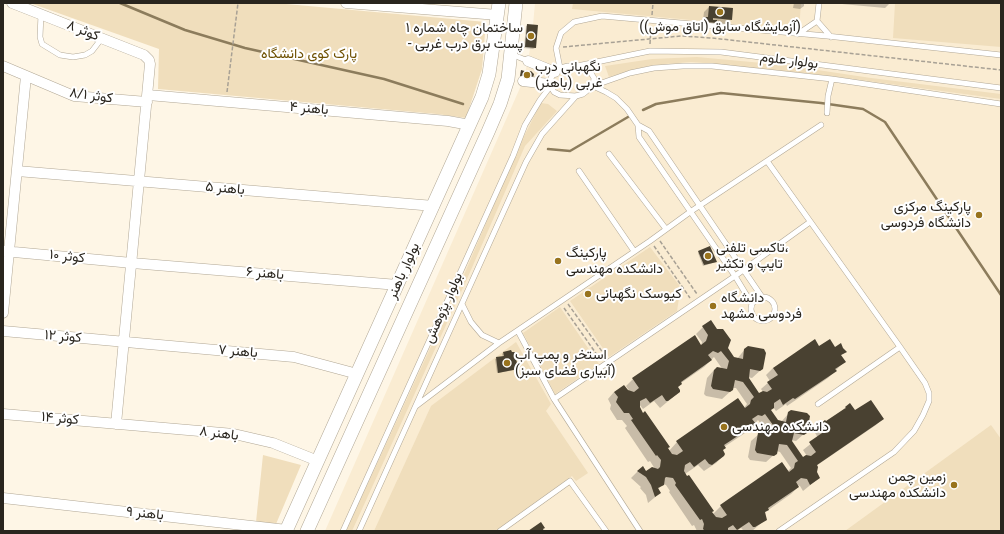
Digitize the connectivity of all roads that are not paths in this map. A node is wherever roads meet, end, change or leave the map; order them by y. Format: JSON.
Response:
{"nodes":[{"id":1,"x":12,"y":3,"type":"edge"},
{"id":2,"x":346,"y":3,"type":"edge"},
{"id":3,"x":516,"y":3,"type":"edge"},
{"id":4,"x":819,"y":3,"type":"edge"},
{"id":5,"x":499,"y":9,"type":"edge"},
{"id":6,"x":41,"y":14,"type":"junction"},
{"id":7,"x":817,"y":20,"type":"junction"},
{"id":8,"x":798,"y":34,"type":"junction"},
{"id":9,"x":831,"y":37,"type":"junction"},
{"id":10,"x":102,"y":38,"type":"junction"},
{"id":11,"x":511,"y":54,"type":"junction"},
{"id":12,"x":1001,"y":55,"type":"edge"},
{"id":13,"x":528,"y":61,"type":"joint"},
{"id":14,"x":3,"y":66,"type":"edge"},
{"id":15,"x":577,"y":66,"type":"junction"},
{"id":16,"x":558,"y":70,"type":"junction"},
{"id":17,"x":26,"y":76,"type":"junction"},
{"id":18,"x":832,"y":79,"type":"junction"},
{"id":19,"x":516,"y":80,"type":"junction"},
{"id":20,"x":550,"y":86,"type":"junction"},
{"id":21,"x":592,"y":86,"type":"junction"},
{"id":22,"x":1000,"y":86,"type":"edge"},
{"id":23,"x":576,"y":96,"type":"junction"},
{"id":24,"x":147,"y":99,"type":"junction"},
{"id":25,"x":1001,"y":104,"type":"edge"},
{"id":26,"x":827,"y":113,"type":"dead end"},
{"id":27,"x":638,"y":124,"type":"junction"},
{"id":28,"x":470,"y":125,"type":"junction"},
{"id":29,"x":821,"y":125,"type":"dead end"},
{"id":30,"x":609,"y":154,"type":"dead end"},
{"id":31,"x":767,"y":161,"type":"junction"},
{"id":32,"x":17,"y":171,"type":"junction"},
{"id":33,"x":579,"y":171,"type":"dead end"},
{"id":34,"x":140,"y":182,"type":"junction"},
{"id":35,"x":434,"y":206,"type":"junction"},
{"id":36,"x":700,"y":206,"type":"junction"},
{"id":37,"x":690,"y":212,"type":"junction"},
{"id":38,"x":810,"y":222,"type":"junction"},
{"id":39,"x":666,"y":229,"type":"junction"},
{"id":40,"x":6,"y":251,"type":"edge"},
{"id":41,"x":634,"y":251,"type":"junction"},
{"id":42,"x":132,"y":263,"type":"junction"},
{"id":43,"x":744,"y":270,"type":"junction"},
{"id":44,"x":735,"y":276,"type":"junction"},
{"id":45,"x":398,"y":285,"type":"junction"},
{"id":46,"x":762,"y":297,"type":"junction"},
{"id":47,"x":462,"y":304,"type":"junction"},
{"id":48,"x":752,"y":304,"type":"junction"},
{"id":49,"x":3,"y":313,"type":"edge"},
{"id":50,"x":381,"y":322,"type":"junction"},
{"id":51,"x":398,"y":330,"type":"junction"},
{"id":52,"x":3,"y":331,"type":"edge"},
{"id":53,"x":518,"y":331,"type":"junction"},
{"id":54,"x":124,"y":343,"type":"junction"},
{"id":55,"x":499,"y":343,"type":"junction"},
{"id":56,"x":900,"y":347,"type":"junction"},
{"id":57,"x":350,"y":372,"type":"dead end"},
{"id":58,"x":554,"y":399,"type":"junction"},
{"id":59,"x":818,"y":404,"type":"dead end"},
{"id":60,"x":416,"y":406,"type":"junction"},
{"id":61,"x":3,"y":414,"type":"edge"},
{"id":62,"x":116,"y":424,"type":"junction"},
{"id":63,"x":318,"y":461,"type":"junction"},
{"id":64,"x":3,"y":498,"type":"edge"},
{"id":65,"x":286,"y":530,"type":"edge"},
{"id":66,"x":307,"y":531,"type":"edge"},
{"id":67,"x":343,"y":531,"type":"edge"},
{"id":68,"x":359,"y":531,"type":"edge"},
{"id":69,"x":500,"y":531,"type":"edge"},
{"id":70,"x":606,"y":531,"type":"edge"},
{"id":71,"x":640,"y":531,"type":"edge"},
{"id":72,"x":779,"y":531,"type":"edge"}],
"edges":[{"from":1,"to":6,"type":"street","name":"کوثر ۸"},
{"from":2,"to":5,"type":"street"},
{"from":3,"to":11,"type":"street","name":"بولوار باهنر"},
{"from":4,"to":7,"type":"lane"},
{"from":5,"to":28,"type":"street","name":"بولوار باهنر"},
{"from":6,"to":10,"type":"street","name":"کوثر ۸"},
{"from":6,"to":10,"type":"lane"},
{"from":7,"to":8,"type":"lane"},
{"from":7,"to":9,"type":"lane"},
{"from":8,"to":9,"type":"lane"},
{"from":8,"to":16,"type":"lane"},
{"from":9,"to":12,"type":"lane"},
{"from":10,"to":24,"type":"street","name":"کوثر ۸"},
{"from":11,"to":13,"type":"lane"},
{"from":11,"to":19,"type":"street","name":"بولوار باهنر"},
{"from":13,"to":16,"type":"street"},
{"from":14,"to":17,"type":"street","name":"کوثر ۸/۱"},
{"from":15,"to":16,"type":"lane"},
{"from":15,"to":21,"type":"lane"},
{"from":15,"to":22,"type":"lane","name":"بولوار علوم"},
{"from":16,"to":20,"type":"lane"},
{"from":17,"to":24,"type":"street","name":"کوثر ۸/۱"},
{"from":17,"to":32,"type":"street"},
{"from":18,"to":21,"type":"lane","name":"بولوار علوم"},
{"from":18,"to":25,"type":"lane","name":"بولوار علوم"},
{"from":18,"to":26,"type":"lane"},
{"from":19,"to":20,"type":"street"},
{"from":19,"to":51,"type":"street","name":"بولوار باهنر"},
{"from":20,"to":23,"type":"lane"},
{"from":20,"to":67,"type":"lane","name":"بولوار پژوهش"},
{"from":21,"to":23,"type":"lane"},
{"from":21,"to":27,"type":"lane"},
{"from":23,"to":47,"type":"lane","name":"بولوار پژوهش"},
{"from":24,"to":28,"type":"street","name":"باهنر ۴"},
{"from":24,"to":34,"type":"street"},
{"from":27,"to":36,"type":"lane"},
{"from":27,"to":37,"type":"lane"},
{"from":28,"to":35,"type":"street","name":"بولوار باهنر"},
{"from":29,"to":31,"type":"lane"},
{"from":30,"to":39,"type":"lane"},
{"from":31,"to":36,"type":"lane"},
{"from":31,"to":38,"type":"lane"},
{"from":32,"to":34,"type":"street","name":"باهنر ۵"},
{"from":32,"to":40,"type":"street"},
{"from":33,"to":41,"type":"lane"},
{"from":34,"to":35,"type":"street","name":"باهنر ۵"},
{"from":34,"to":42,"type":"street"},
{"from":35,"to":45,"type":"street","name":"بولوار باهنر"},
{"from":36,"to":37,"type":"lane"},
{"from":36,"to":43,"type":"lane"},
{"from":37,"to":39,"type":"lane"},
{"from":37,"to":44,"type":"lane"},
{"from":38,"to":43,"type":"lane"},
{"from":38,"to":56,"type":"lane"},
{"from":39,"to":41,"type":"lane"},
{"from":40,"to":42,"type":"street","name":"کوثر ۱۰"},
{"from":40,"to":49,"type":"street"},
{"from":41,"to":53,"type":"lane"},
{"from":42,"to":45,"type":"street","name":"باهنر ۶"},
{"from":42,"to":54,"type":"street"},
{"from":43,"to":44,"type":"lane"},
{"from":43,"to":46,"type":"lane"},
{"from":44,"to":48,"type":"lane"},
{"from":44,"to":58,"type":"lane"},
{"from":45,"to":50,"type":"street","name":"بولوار باهنر"},
{"from":46,"to":48,"type":"lane"},
{"from":46,"to":48,"type":"lane"},
{"from":47,"to":55,"type":"lane"},
{"from":47,"to":60,"type":"lane","name":"بولوار پژوهش"},
{"from":50,"to":51,"type":"street"},
{"from":50,"to":63,"type":"street","name":"بولوار باهنر"},
{"from":51,"to":66,"type":"street","name":"بولوار باهنر"},
{"from":52,"to":54,"type":"street","name":"کوثر ۱۲"},
{"from":53,"to":55,"type":"lane"},
{"from":53,"to":58,"type":"lane"},
{"from":54,"to":57,"type":"street","name":"باهنر ۷"},
{"from":54,"to":62,"type":"street"},
{"from":55,"to":60,"type":"lane"},
{"from":56,"to":59,"type":"lane"},
{"from":56,"to":72,"type":"lane"},
{"from":58,"to":71,"type":"lane"},
{"from":60,"to":68,"type":"lane","name":"بولوار پژوهش"},
{"from":61,"to":62,"type":"street","name":"کوثر ۱۴"},
{"from":62,"to":63,"type":"street","name":"باهنر ۸"},
{"from":63,"to":65,"type":"street","name":"بولوار باهنر"},
{"from":64,"to":65,"type":"street","name":"باهنر ۹"},
{"from":69,"to":70,"type":"lane"}]}
